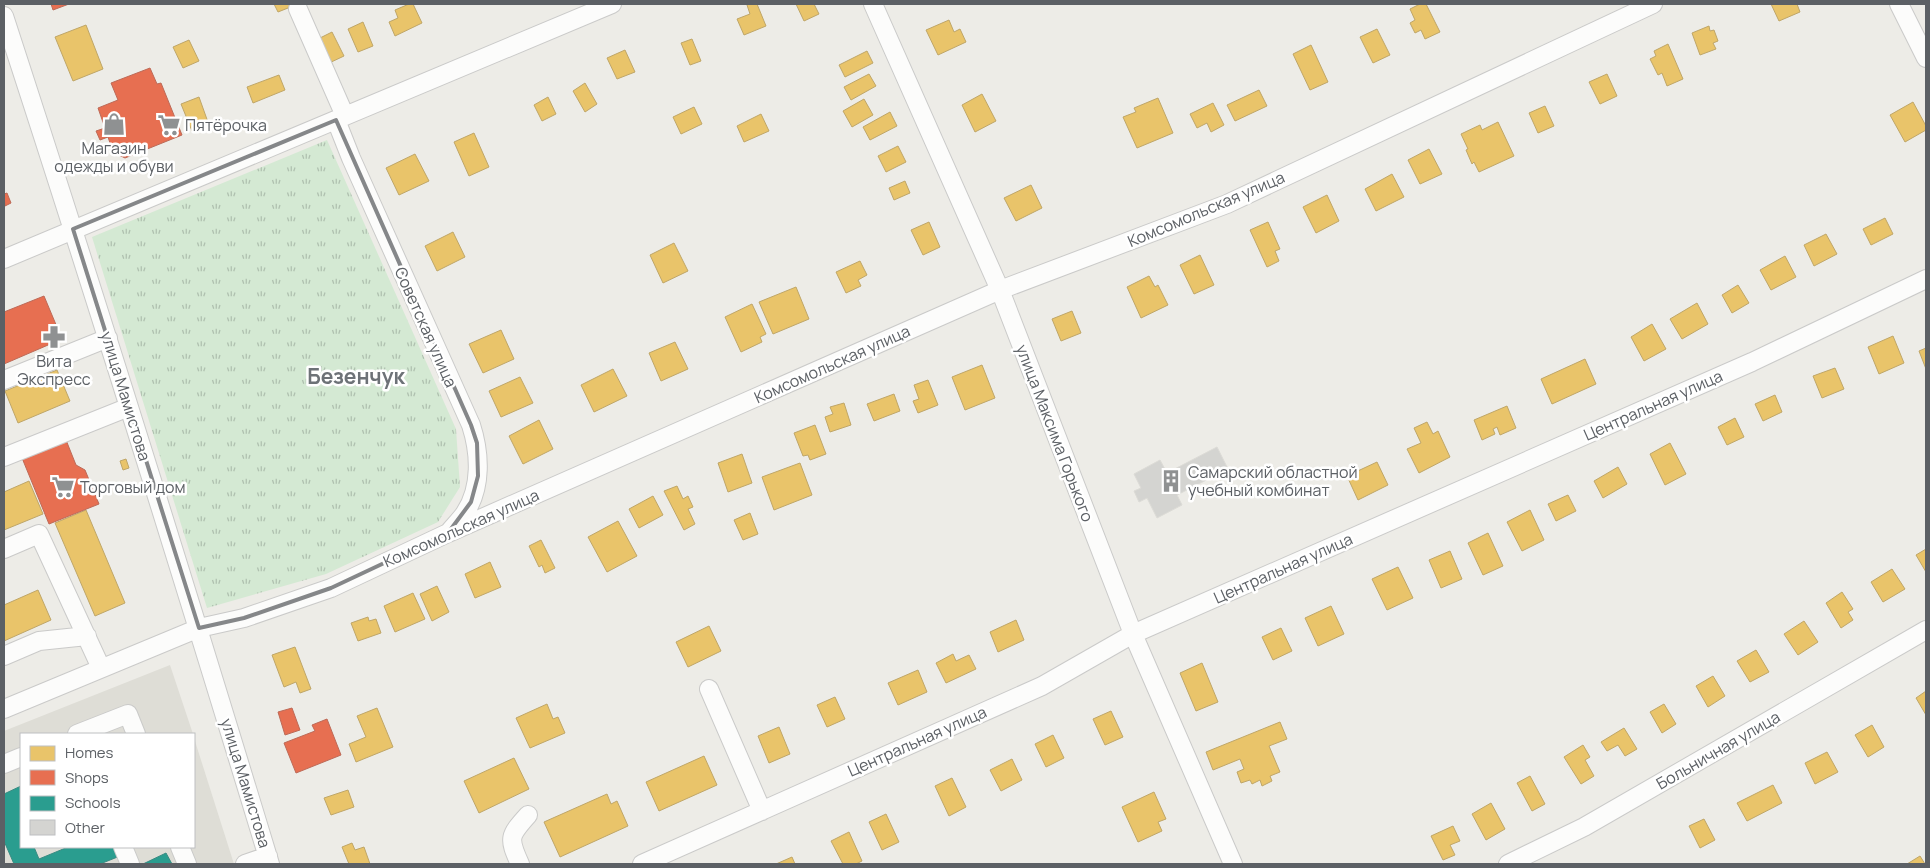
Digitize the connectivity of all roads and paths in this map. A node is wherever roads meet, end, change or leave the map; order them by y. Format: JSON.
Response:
{"nodes":[{"id":1,"x":612,"y":4,"type":"edge"},
{"id":2,"x":873,"y":4,"type":"edge"},
{"id":3,"x":1653,"y":4,"type":"edge"},
{"id":4,"x":1898,"y":4,"type":"edge"},
{"id":5,"x":298,"y":9,"type":"dead end"},
{"id":6,"x":4,"y":16,"type":"edge"},
{"id":7,"x":1926,"y":58,"type":"edge"},
{"id":8,"x":340,"y":118,"type":"junction"},
{"id":9,"x":74,"y":229,"type":"junction"},
{"id":10,"x":4,"y":259,"type":"edge"},
{"id":11,"x":1926,"y":280,"type":"edge"},
{"id":12,"x":1000,"y":290,"type":"junction"},
{"id":13,"x":108,"y":338,"type":"junction"},
{"id":14,"x":4,"y":380,"type":"edge"},
{"id":15,"x":129,"y":407,"type":"junction"},
{"id":16,"x":4,"y":457,"type":"edge"},
{"id":17,"x":448,"y":533,"type":"junction"},
{"id":18,"x":4,"y":549,"type":"edge"},
{"id":19,"x":199,"y":628,"type":"junction"},
{"id":20,"x":1926,"y":630,"type":"edge"},
{"id":21,"x":1133,"y":634,"type":"junction"},
{"id":22,"x":87,"y":636,"type":"junction"},
{"id":23,"x":4,"y":656,"type":"edge"},
{"id":24,"x":101,"y":668,"type":"junction"},
{"id":25,"x":709,"y":689,"type":"dead end"},
{"id":26,"x":4,"y":709,"type":"edge"},
{"id":27,"x":80,"y":733,"type":"edge"},
{"id":28,"x":136,"y":733,"type":"edge"},
{"id":29,"x":20,"y":757,"type":"edge"},
{"id":30,"x":4,"y":764,"type":"edge"},
{"id":31,"x":762,"y":811,"type":"junction"},
{"id":32,"x":528,"y":815,"type":"dead end"},
{"id":33,"x":123,"y":848,"type":"edge"},
{"id":34,"x":180,"y":848,"type":"edge"},
{"id":35,"x":269,"y":860,"type":"edge"},
{"id":36,"x":130,"y":864,"type":"edge"},
{"id":37,"x":188,"y":864,"type":"edge"},
{"id":38,"x":245,"y":864,"type":"edge"},
{"id":39,"x":520,"y":864,"type":"edge"},
{"id":40,"x":642,"y":864,"type":"edge"},
{"id":41,"x":1233,"y":864,"type":"edge"},
{"id":42,"x":1508,"y":864,"type":"edge"}],
"edges":[{"from":1,"to":8,"type":"street"},
{"from":2,"to":12,"type":"street","name":"улица Максима Горького"},
{"from":3,"to":12,"type":"street","name":"Комсомольская улица"},
{"from":4,"to":7,"type":"street"},
{"from":5,"to":8,"type":"street","name":"Советская улица"},
{"from":6,"to":9,"type":"street","name":"улица Мамистова"},
{"from":8,"to":9,"type":"street"},
{"from":8,"to":17,"type":"street","name":"Советская улица"},
{"from":9,"to":10,"type":"street"},
{"from":9,"to":13,"type":"street","name":"улица Мамистова"},
{"from":11,"to":21,"type":"street","name":"Центральная улица"},
{"from":12,"to":17,"type":"street","name":"Комсомольская улица"},
{"from":12,"to":21,"type":"street","name":"улица Максима Горького"},
{"from":13,"to":14,"type":"street"},
{"from":13,"to":15,"type":"street","name":"улица Мамистова"},
{"from":15,"to":16,"type":"street"},
{"from":15,"to":19,"type":"street","name":"улица Мамистова"},
{"from":17,"to":19,"type":"street","name":"Комсомольская улица"},
{"from":18,"to":22,"type":"street"},
{"from":19,"to":24,"type":"street","name":"Комсомольская улица"},
{"from":19,"to":35,"type":"street","name":"улица Мамистова"},
{"from":20,"to":42,"type":"street","name":"Больничная улица"},
{"from":21,"to":31,"type":"street","name":"Центральная улица"},
{"from":21,"to":41,"type":"street","name":"улица Максима Горького"},
{"from":22,"to":23,"type":"street"},
{"from":22,"to":24,"type":"street"},
{"from":24,"to":26,"type":"street","name":"Комсомольская улица"},
{"from":25,"to":31,"type":"street"},
{"from":27,"to":28,"type":"street"},
{"from":29,"to":30,"type":"street"},
{"from":31,"to":40,"type":"street","name":"Центральная улица"},
{"from":32,"to":39,"type":"street"},
{"from":33,"to":36,"type":"street"},
{"from":34,"to":37,"type":"street"},
{"from":35,"to":38,"type":"street"}]}
